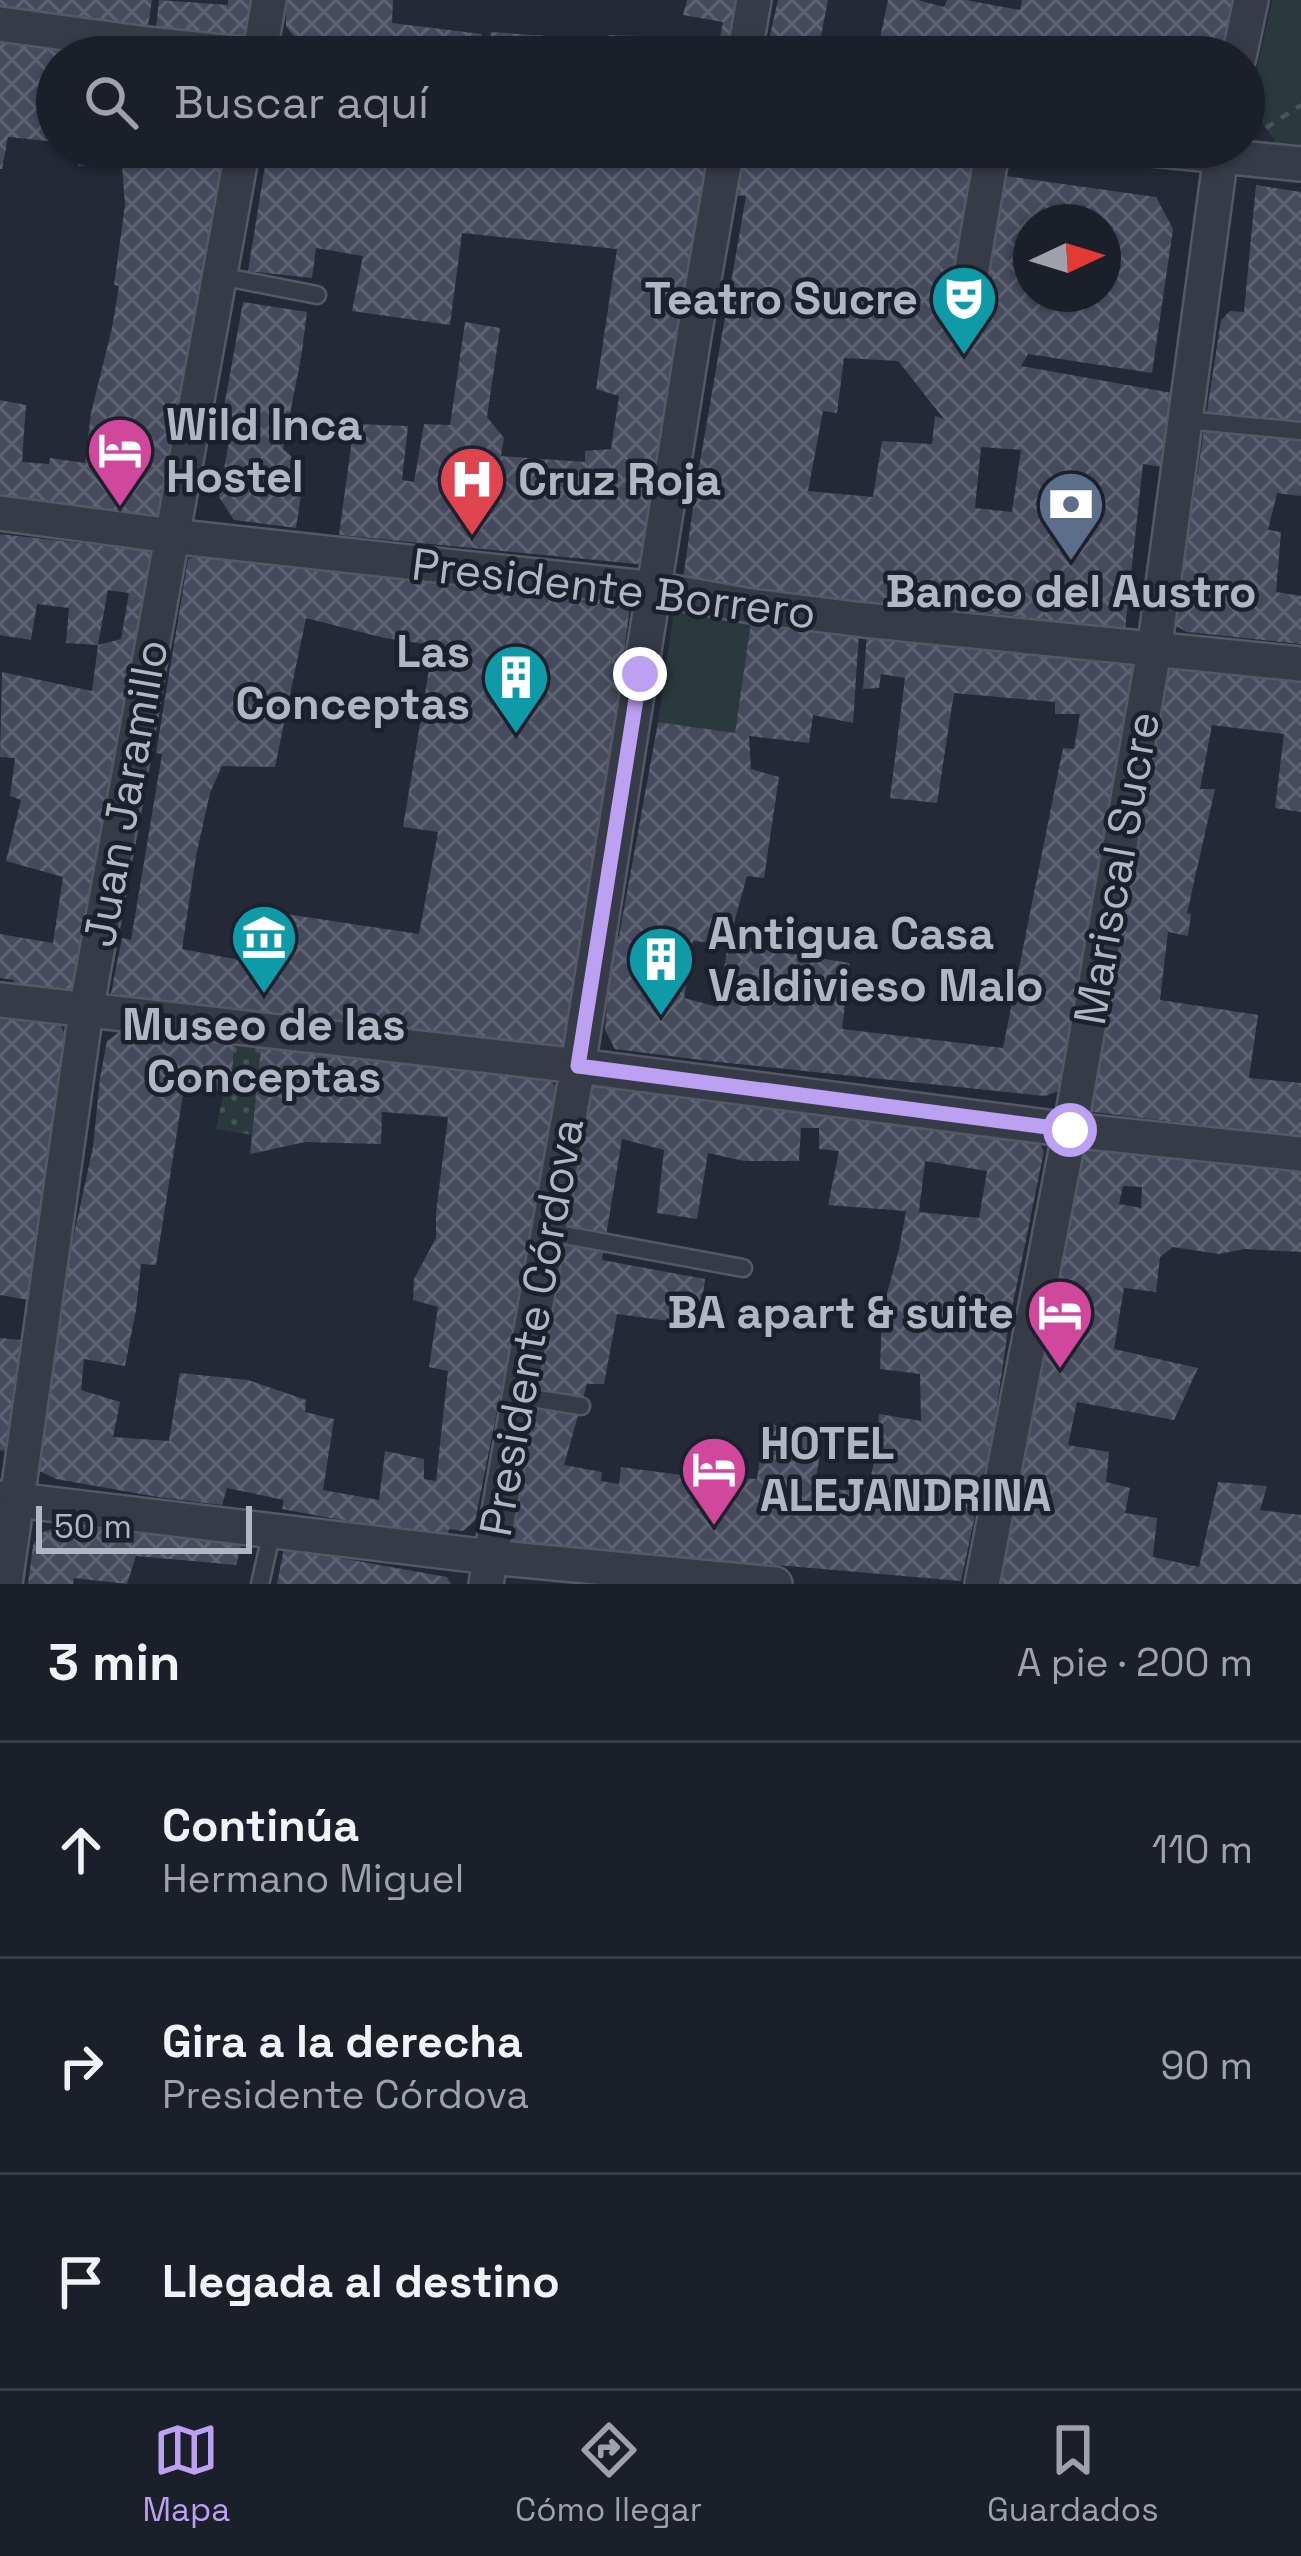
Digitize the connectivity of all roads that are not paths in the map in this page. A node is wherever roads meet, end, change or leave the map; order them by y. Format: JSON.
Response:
{"nodes":[{"id":1,"x":269,"y":0,"type":"edge"},
{"id":2,"x":754,"y":0,"type":"edge"},
{"id":3,"x":1251,"y":0,"type":"edge"},
{"id":4,"x":0,"y":24,"type":"edge"},
{"id":5,"x":88,"y":36,"type":"edge"},
{"id":6,"x":263,"y":36,"type":"edge"},
{"id":7,"x":748,"y":36,"type":"edge"},
{"id":8,"x":1243,"y":36,"type":"edge"},
{"id":9,"x":1265,"y":158,"type":"edge"},
{"id":10,"x":1301,"y":164,"type":"edge"},
{"id":11,"x":239,"y":168,"type":"edge"},
{"id":12,"x":723,"y":168,"type":"edge"},
{"id":13,"x":989,"y":168,"type":"edge"},
{"id":14,"x":1219,"y":168,"type":"edge"},
{"id":15,"x":220,"y":276,"type":"junction"},
{"id":16,"x":969,"y":286,"type":"dead end"},
{"id":17,"x":317,"y":295,"type":"dead end"},
{"id":18,"x":1185,"y":420,"type":"junction"},
{"id":19,"x":1301,"y":431,"type":"edge"},
{"id":20,"x":0,"y":513,"type":"edge"},
{"id":21,"x":171,"y":536,"type":"junction"},
{"id":22,"x":656,"y":589,"type":"junction"},
{"id":23,"x":1154,"y":651,"type":"junction"},
{"id":24,"x":1301,"y":664,"type":"edge"},
{"id":25,"x":0,"y":1000,"type":"edge"},
{"id":26,"x":86,"y":1011,"type":"junction"},
{"id":27,"x":578,"y":1066,"type":"junction"},
{"id":28,"x":1070,"y":1130,"type":"junction"},
{"id":29,"x":1301,"y":1154,"type":"edge"},
{"id":30,"x":548,"y":1232,"type":"junction"},
{"id":31,"x":742,"y":1268,"type":"dead end"},
{"id":32,"x":519,"y":1396,"type":"junction"},
{"id":33,"x":581,"y":1406,"type":"dead end"},
{"id":34,"x":9,"y":1499,"type":"edge"},
{"id":35,"x":272,"y":1531,"type":"junction"},
{"id":36,"x":488,"y":1571,"type":"edge"},
{"id":37,"x":5,"y":1584,"type":"edge"},
{"id":38,"x":260,"y":1584,"type":"edge"},
{"id":39,"x":775,"y":1584,"type":"edge"},
{"id":40,"x":982,"y":1584,"type":"edge"}],
"edges":[{"from":1,"to":6,"type":"street"},
{"from":2,"to":7,"type":"street"},
{"from":3,"to":8,"type":"street"},
{"from":4,"to":5,"type":"street"},
{"from":9,"to":10,"type":"street"},
{"from":11,"to":15,"type":"street","name":"Juan Jaramillo"},
{"from":12,"to":22,"type":"street","name":"Presidente Córdova"},
{"from":13,"to":16,"type":"street"},
{"from":14,"to":18,"type":"street","name":"Mariscal Sucre"},
{"from":15,"to":17,"type":"lane"},
{"from":15,"to":21,"type":"street","name":"Juan Jaramillo"},
{"from":18,"to":19,"type":"lane"},
{"from":18,"to":23,"type":"street","name":"Mariscal Sucre"},
{"from":20,"to":21,"type":"street","name":"Presidente Borrero"},
{"from":21,"to":22,"type":"street","name":"Presidente Borrero"},
{"from":21,"to":26,"type":"street","name":"Juan Jaramillo"},
{"from":22,"to":23,"type":"street","name":"Presidente Borrero"},
{"from":22,"to":27,"type":"street","name":"Presidente Córdova"},
{"from":23,"to":24,"type":"street","name":"Presidente Borrero"},
{"from":23,"to":28,"type":"street","name":"Mariscal Sucre"},
{"from":25,"to":26,"type":"street"},
{"from":26,"to":27,"type":"street"},
{"from":26,"to":34,"type":"street","name":"Juan Jaramillo"},
{"from":27,"to":28,"type":"street"},
{"from":27,"to":30,"type":"street","name":"Presidente Córdova"},
{"from":28,"to":29,"type":"street"},
{"from":28,"to":40,"type":"street","name":"Mariscal Sucre"},
{"from":30,"to":31,"type":"lane"},
{"from":30,"to":32,"type":"street","name":"Presidente Córdova"},
{"from":32,"to":33,"type":"lane"},
{"from":32,"to":36,"type":"street","name":"Presidente Córdova"},
{"from":34,"to":35,"type":"street"},
{"from":34,"to":37,"type":"street","name":"Juan Jaramillo"},
{"from":35,"to":36,"type":"street"},
{"from":35,"to":38,"type":"lane"},
{"from":36,"to":39,"type":"street"}]}
